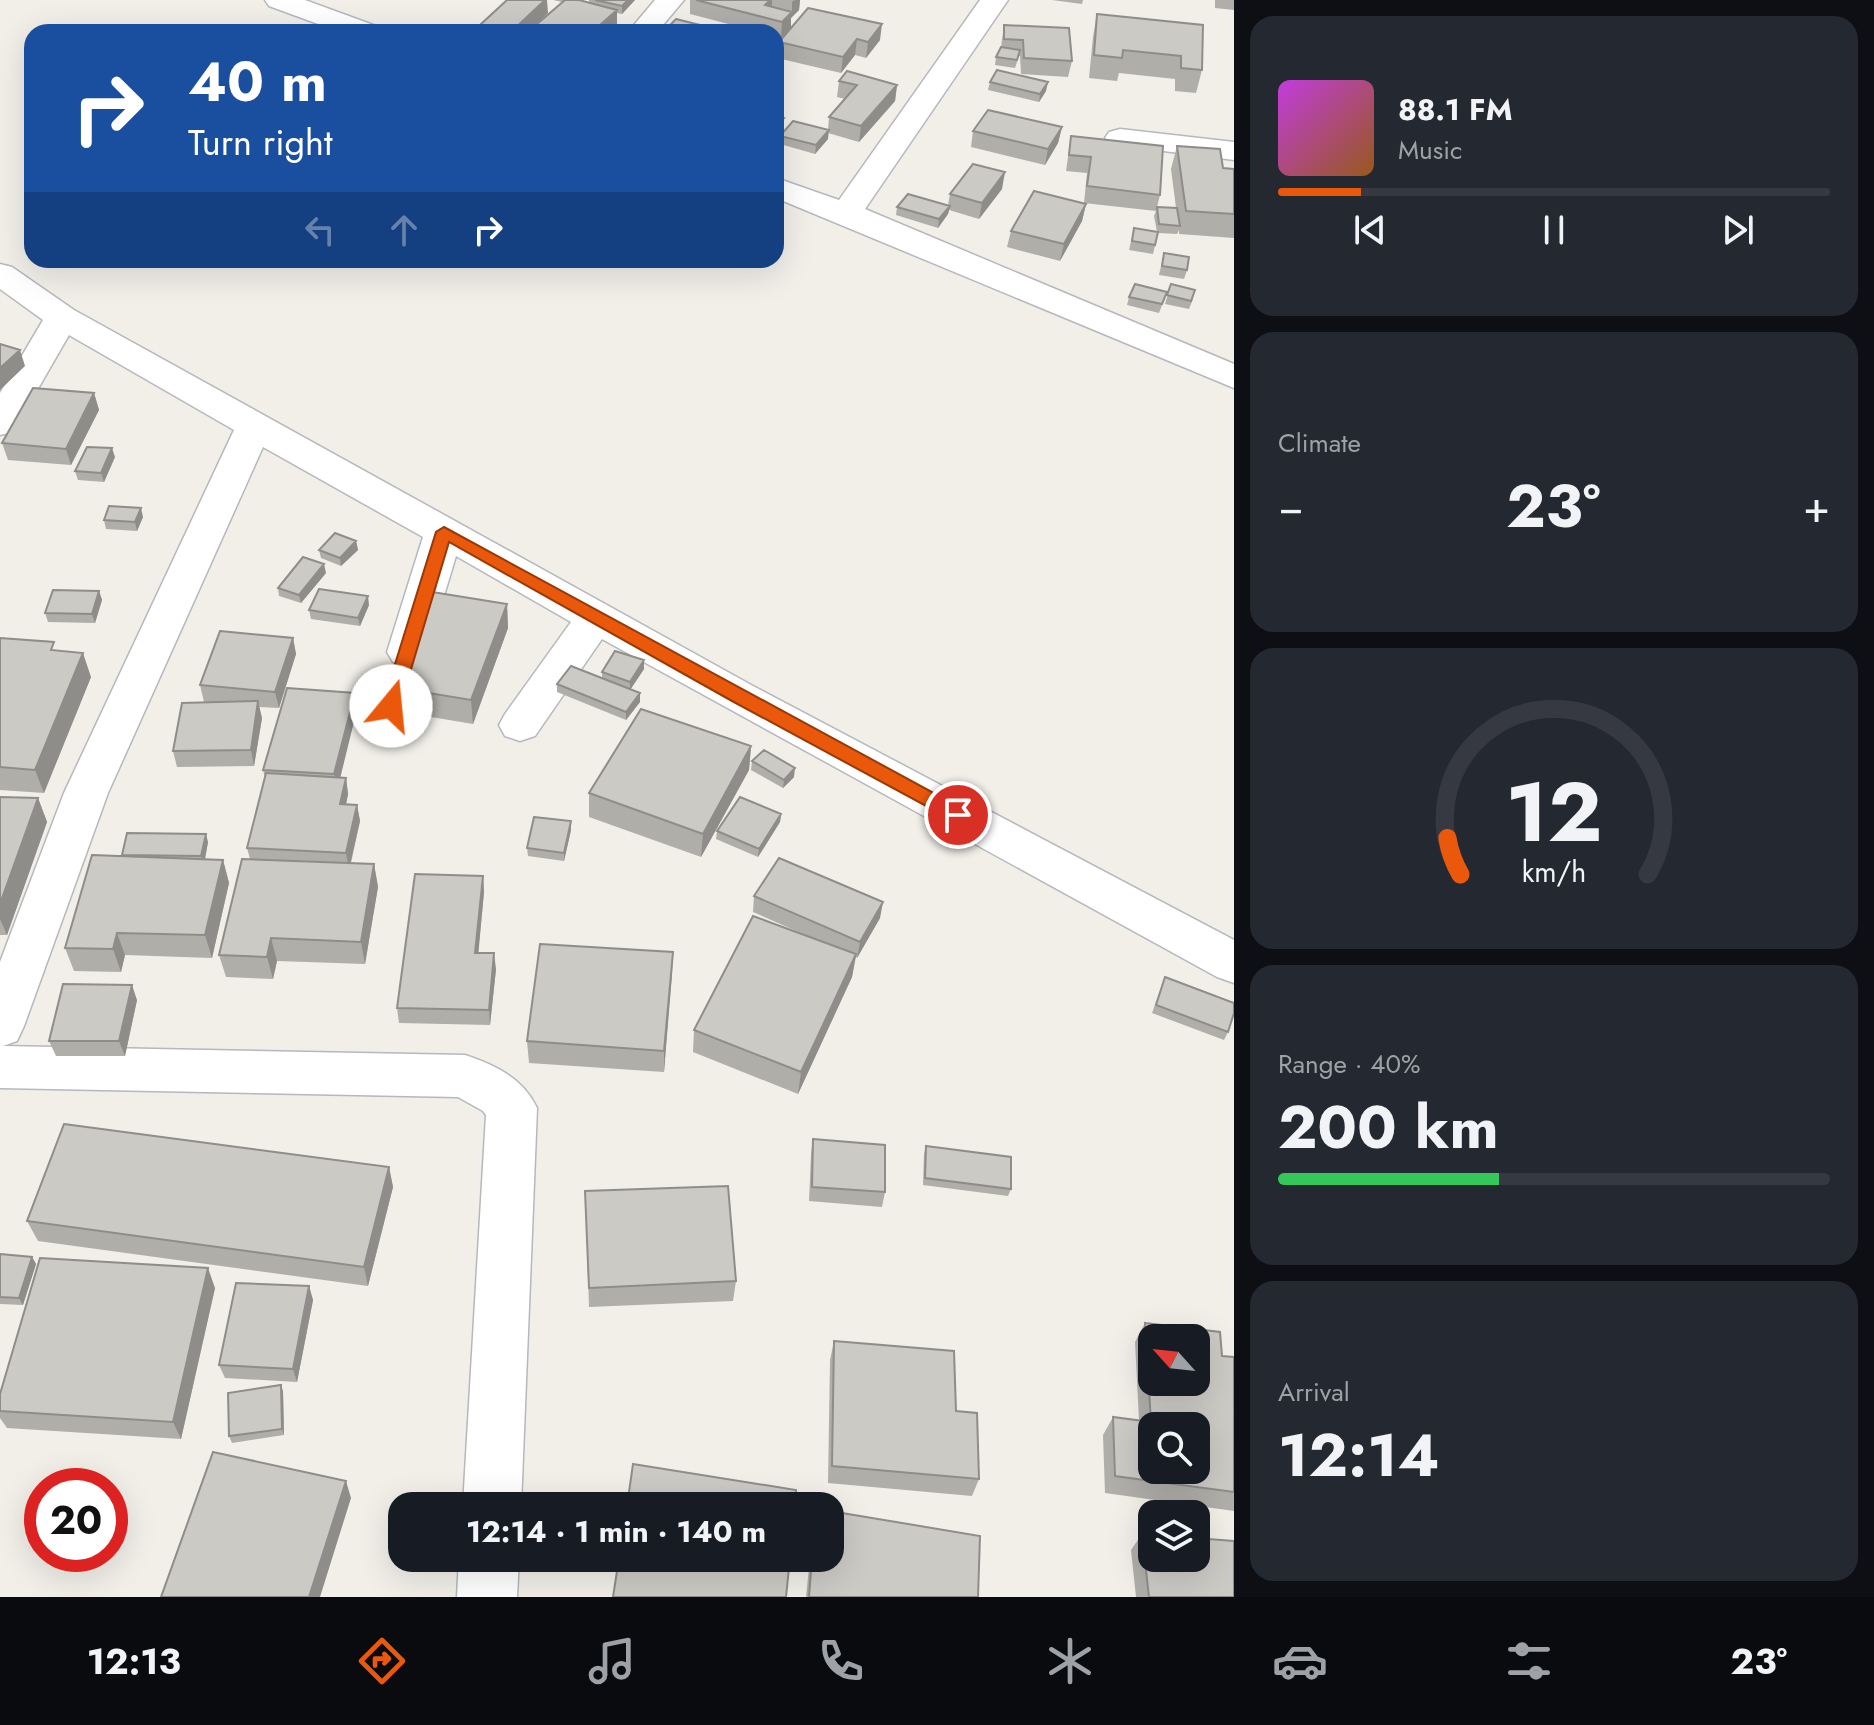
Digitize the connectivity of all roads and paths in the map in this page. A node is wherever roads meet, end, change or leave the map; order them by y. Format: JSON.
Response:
{"nodes":[{"id":1,"x":279,"y":0,"type":"edge"},
{"id":2,"x":670,"y":0,"type":"edge"},
{"id":3,"x":994,"y":0,"type":"edge"},
{"id":4,"x":324,"y":7,"type":"edge"},
{"id":5,"x":353,"y":24,"type":"edge"},
{"id":6,"x":649,"y":24,"type":"edge"},
{"id":7,"x":1120,"y":138,"type":"edge"},
{"id":8,"x":1234,"y":151,"type":"edge"},
{"id":9,"x":784,"y":190,"type":"edge"},
{"id":10,"x":846,"y":213,"type":"junction"},
{"id":11,"x":0,"y":274,"type":"edge"},
{"id":12,"x":62,"y":317,"type":"junction"},
{"id":13,"x":1234,"y":377,"type":"edge"},
{"id":14,"x":0,"y":424,"type":"edge"},
{"id":15,"x":254,"y":426,"type":"junction"},
{"id":16,"x":444,"y":532,"type":"junction"},
{"id":17,"x":596,"y":617,"type":"junction"},
{"id":18,"x":396,"y":692,"type":"edge"},
{"id":19,"x":520,"y":725,"type":"dead end"},
{"id":20,"x":1234,"y":963,"type":"edge"},
{"id":21,"x":0,"y":1026,"type":"edge"},
{"id":22,"x":0,"y":1067,"type":"edge"},
{"id":23,"x":493,"y":1492,"type":"edge"},
{"id":24,"x":488,"y":1572,"type":"edge"},
{"id":25,"x":487,"y":1597,"type":"edge"}],
"edges":[{"from":1,"to":4,"type":"street"},
{"from":2,"to":6,"type":"street"},
{"from":3,"to":10,"type":"street"},
{"from":4,"to":5,"type":"street"},
{"from":7,"to":8,"type":"street"},
{"from":9,"to":10,"type":"street"},
{"from":10,"to":13,"type":"street"},
{"from":11,"to":12,"type":"street"},
{"from":12,"to":14,"type":"street"},
{"from":12,"to":15,"type":"street"},
{"from":15,"to":16,"type":"street"},
{"from":15,"to":21,"type":"street"},
{"from":16,"to":17,"type":"street"},
{"from":16,"to":18,"type":"street"},
{"from":17,"to":19,"type":"street"},
{"from":17,"to":20,"type":"street"},
{"from":22,"to":23,"type":"street"},
{"from":24,"to":25,"type":"street"}]}
